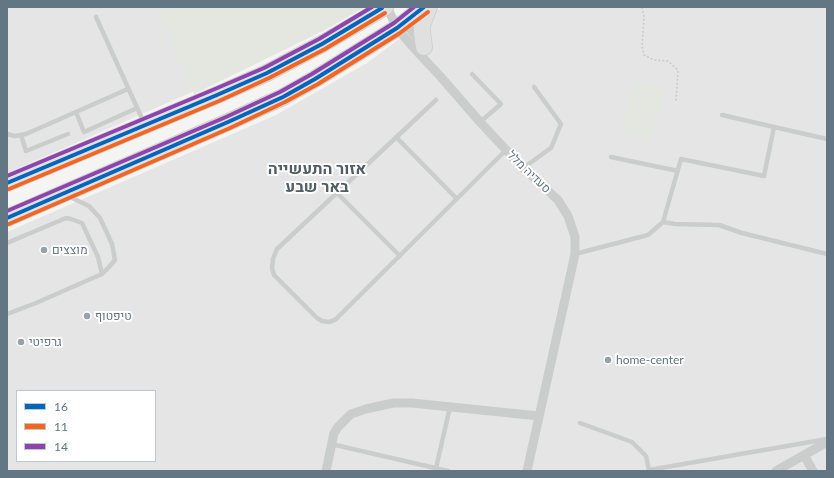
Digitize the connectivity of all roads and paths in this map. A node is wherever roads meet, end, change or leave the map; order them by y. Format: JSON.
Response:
{"nodes":[{"id":1,"x":387,"y":7,"type":"edge"},
{"id":2,"x":424,"y":7,"type":"edge"},
{"id":3,"x":429,"y":7,"type":"edge"},
{"id":4,"x":642,"y":7,"type":"edge"},
{"id":5,"x":96,"y":17,"type":"dead end"},
{"id":6,"x":401,"y":25,"type":"junction"},
{"id":7,"x":424,"y":47,"type":"junction"},
{"id":8,"x":472,"y":74,"type":"dead end"},
{"id":9,"x":440,"y":76,"type":"junction"},
{"id":10,"x":534,"y":87,"type":"dead end"},
{"id":11,"x":128,"y":89,"type":"junction"},
{"id":12,"x":436,"y":100,"type":"dead end"},
{"id":13,"x":676,"y":101,"type":"dead end"},
{"id":14,"x":137,"y":108,"type":"junction"},
{"id":15,"x":76,"y":112,"type":"junction"},
{"id":16,"x":722,"y":115,"type":"dead end"},
{"id":17,"x":480,"y":122,"type":"junction"},
{"id":18,"x":145,"y":126,"type":"junction"},
{"id":19,"x":774,"y":127,"type":"junction"},
{"id":20,"x":7,"y":134,"type":"edge"},
{"id":21,"x":68,"y":134,"type":"dead end"},
{"id":22,"x":21,"y":135,"type":"junction"},
{"id":23,"x":396,"y":137,"type":"junction"},
{"id":24,"x":827,"y":139,"type":"edge"},
{"id":25,"x":506,"y":150,"type":"junction"},
{"id":26,"x":611,"y":157,"type":"dead end"},
{"id":27,"x":523,"y":168,"type":"junction"},
{"id":28,"x":678,"y":171,"type":"junction"},
{"id":29,"x":7,"y":183,"type":"edge"},
{"id":30,"x":337,"y":193,"type":"junction"},
{"id":31,"x":60,"y":194,"type":"junction"},
{"id":32,"x":457,"y":199,"type":"junction"},
{"id":33,"x":7,"y":218,"type":"edge"},
{"id":34,"x":663,"y":222,"type":"junction"},
{"id":35,"x":7,"y":243,"type":"edge"},
{"id":36,"x":575,"y":254,"type":"junction"},
{"id":37,"x":827,"y":254,"type":"edge"},
{"id":38,"x":400,"y":256,"type":"junction"},
{"id":39,"x":102,"y":274,"type":"junction"},
{"id":40,"x":7,"y":314,"type":"edge"},
{"id":41,"x":450,"y":407,"type":"junction"},
{"id":42,"x":539,"y":416,"type":"junction"},
{"id":43,"x":580,"y":423,"type":"dead end"},
{"id":44,"x":827,"y":438,"type":"edge"},
{"id":45,"x":827,"y":442,"type":"edge"},
{"id":46,"x":332,"y":444,"type":"junction"},
{"id":47,"x":804,"y":455,"type":"junction"},
{"id":48,"x":436,"y":468,"type":"junction"},
{"id":49,"x":648,"y":470,"type":"edge"},
{"id":50,"x":326,"y":471,"type":"edge"},
{"id":51,"x":448,"y":471,"type":"edge"},
{"id":52,"x":527,"y":471,"type":"edge"},
{"id":53,"x":776,"y":471,"type":"edge"},
{"id":54,"x":813,"y":471,"type":"edge"}],
"edges":[{"from":1,"to":6,"type":"street","name":"סעדיה מלל"},
{"from":1,"to":18,"type":"highway"},
{"from":2,"to":6,"type":"highway"},
{"from":3,"to":7,"type":"highway"},
{"from":4,"to":13,"type":"path"},
{"from":5,"to":11,"type":"lane"},
{"from":6,"to":7,"type":"street","name":"סעדיה מלל"},
{"from":6,"to":9,"type":"street","name":"סעדיה מלל"},
{"from":6,"to":31,"type":"highway"},
{"from":7,"to":9,"type":"street","name":"סעדיה מלל"},
{"from":8,"to":17,"type":"lane"},
{"from":9,"to":17,"type":"street","name":"סעדיה מלל"},
{"from":10,"to":27,"type":"lane"},
{"from":11,"to":14,"type":"lane"},
{"from":11,"to":15,"type":"lane"},
{"from":12,"to":23,"type":"lane"},
{"from":14,"to":15,"type":"lane"},
{"from":14,"to":18,"type":"lane"},
{"from":15,"to":22,"type":"lane"},
{"from":16,"to":19,"type":"lane"},
{"from":17,"to":25,"type":"street","name":"סעדיה מלל"},
{"from":18,"to":29,"type":"highway"},
{"from":19,"to":24,"type":"lane"},
{"from":19,"to":28,"type":"lane"},
{"from":20,"to":22,"type":"lane"},
{"from":21,"to":22,"type":"lane"},
{"from":23,"to":30,"type":"lane"},
{"from":23,"to":32,"type":"lane"},
{"from":25,"to":27,"type":"street","name":"סעדיה מלל"},
{"from":25,"to":32,"type":"lane"},
{"from":26,"to":28,"type":"lane"},
{"from":27,"to":36,"type":"street","name":"סעדיה מלל"},
{"from":28,"to":34,"type":"lane"},
{"from":30,"to":38,"type":"lane"},
{"from":30,"to":38,"type":"lane"},
{"from":31,"to":33,"type":"highway"},
{"from":31,"to":39,"type":"lane"},
{"from":32,"to":38,"type":"lane"},
{"from":34,"to":36,"type":"lane"},
{"from":34,"to":37,"type":"lane"},
{"from":35,"to":39,"type":"lane"},
{"from":36,"to":42,"type":"street","name":"סעדיה מלל"},
{"from":39,"to":40,"type":"lane"},
{"from":41,"to":42,"type":"street"},
{"from":41,"to":46,"type":"street"},
{"from":41,"to":48,"type":"lane"},
{"from":42,"to":52,"type":"street","name":"סעדיה מלל"},
{"from":43,"to":49,"type":"lane"},
{"from":44,"to":49,"type":"lane"},
{"from":45,"to":47,"type":"street"},
{"from":46,"to":48,"type":"lane"},
{"from":46,"to":50,"type":"street"},
{"from":47,"to":53,"type":"street"},
{"from":47,"to":54,"type":"street"},
{"from":48,"to":51,"type":"lane"}]}
